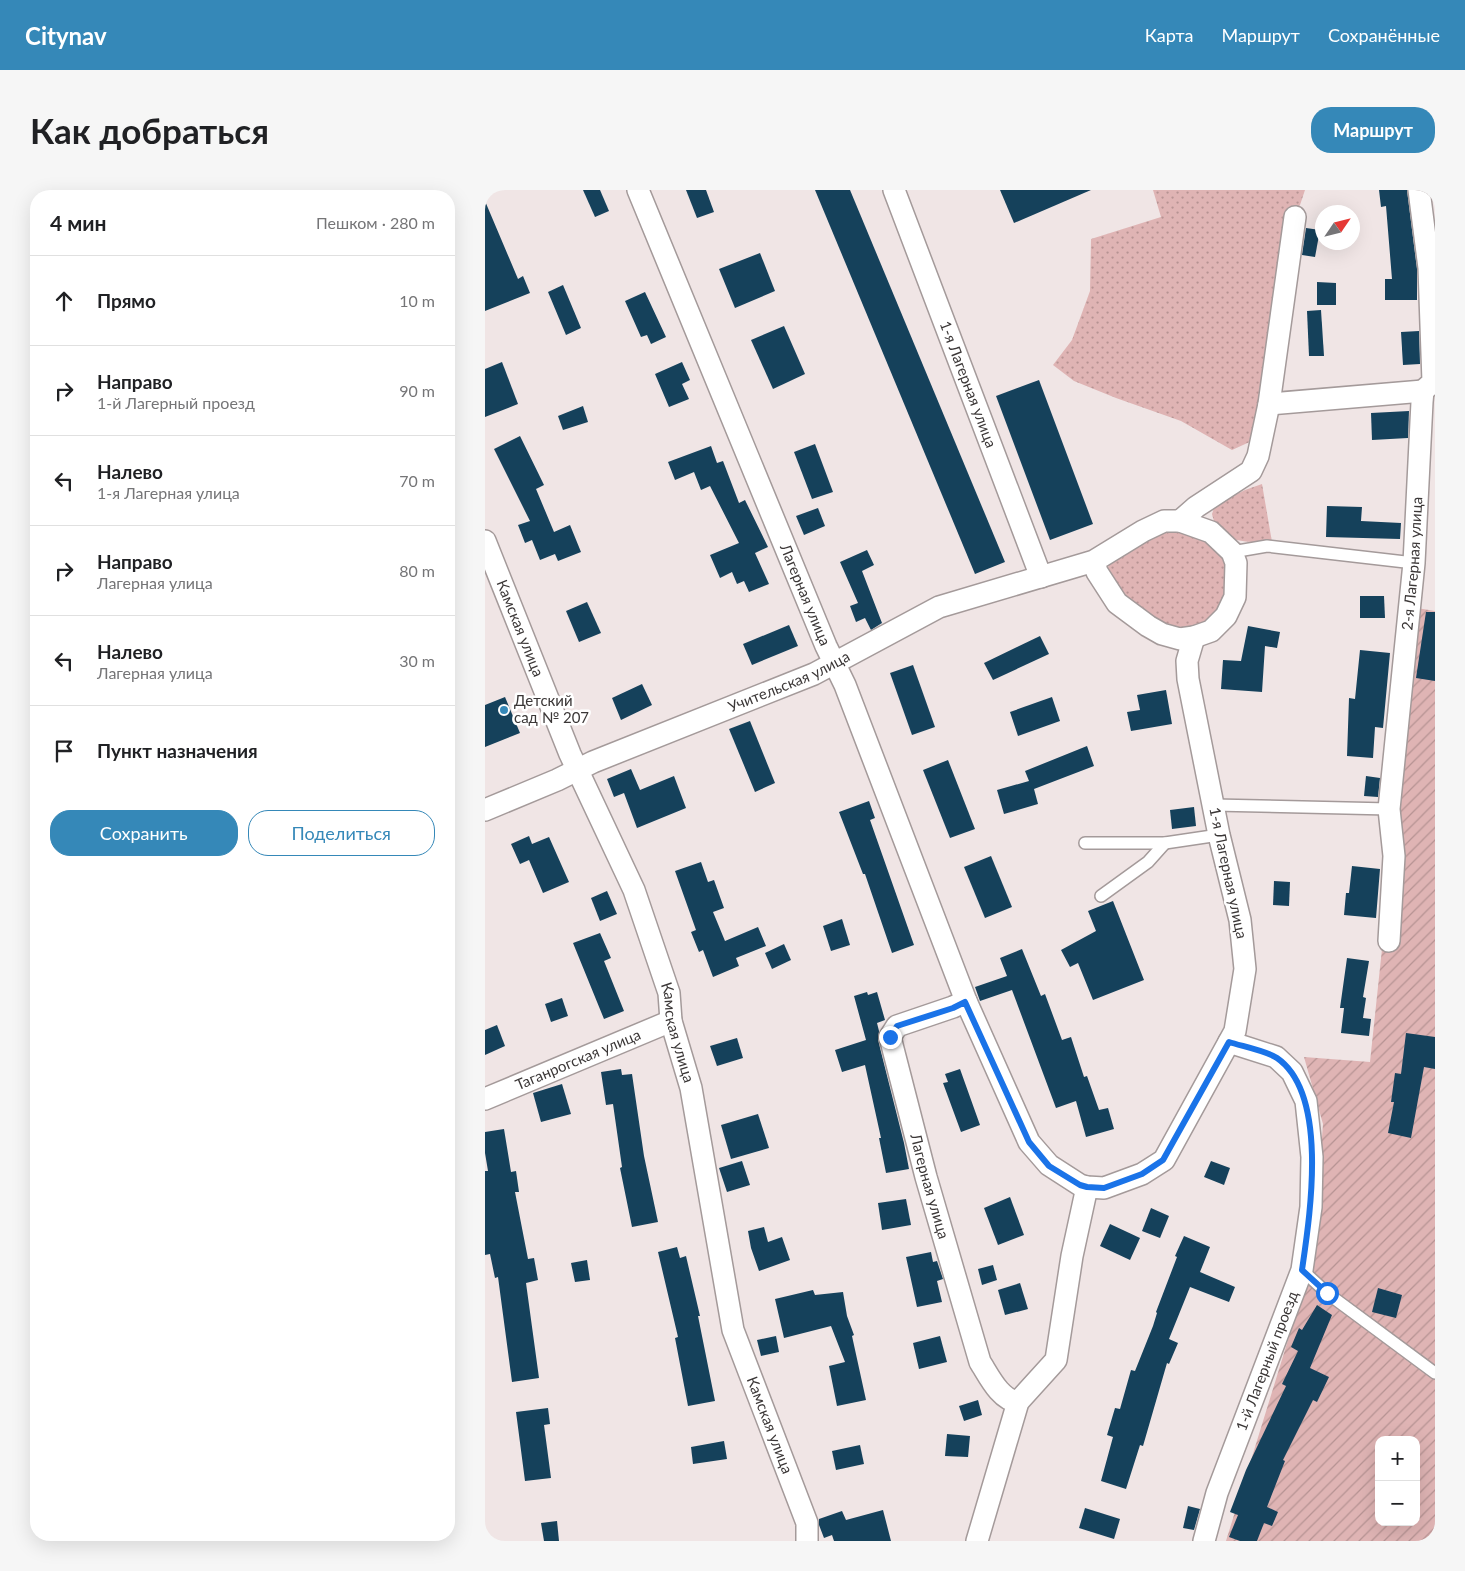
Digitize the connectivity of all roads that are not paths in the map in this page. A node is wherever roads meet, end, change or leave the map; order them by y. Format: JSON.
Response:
{"nodes":[{"id":1,"x":638,"y":190,"type":"edge"},
{"id":2,"x":894,"y":190,"type":"edge"},
{"id":3,"x":1419,"y":190,"type":"edge"},
{"id":4,"x":1295,"y":217,"type":"dead end"},
{"id":5,"x":1430,"y":385,"type":"edge"},
{"id":6,"x":1269,"y":404,"type":"junction"},
{"id":7,"x":1180,"y":521,"type":"junction"},
{"id":8,"x":485,"y":541,"type":"edge"},
{"id":9,"x":1232,"y":552,"type":"junction"},
{"id":10,"x":1094,"y":561,"type":"junction"},
{"id":11,"x":1414,"y":563,"type":"junction"},
{"id":12,"x":1041,"y":577,"type":"junction"},
{"id":13,"x":1194,"y":637,"type":"junction"},
{"id":14,"x":835,"y":663,"type":"junction"},
{"id":15,"x":577,"y":769,"type":"junction"},
{"id":16,"x":1214,"y":805,"type":"junction"},
{"id":17,"x":1389,"y":809,"type":"junction"},
{"id":18,"x":485,"y":810,"type":"edge"},
{"id":19,"x":1219,"y":835,"type":"junction"},
{"id":20,"x":1085,"y":843,"type":"dead end"},
{"id":21,"x":1165,"y":843,"type":"junction"},
{"id":22,"x":1101,"y":896,"type":"dead end"},
{"id":23,"x":1389,"y":941,"type":"dead end"},
{"id":24,"x":965,"y":1002,"type":"junction"},
{"id":25,"x":671,"y":1021,"type":"junction"},
{"id":26,"x":1229,"y":1042,"type":"junction"},
{"id":27,"x":485,"y":1099,"type":"edge"},
{"id":28,"x":1087,"y":1187,"type":"junction"},
{"id":29,"x":1302,"y":1270,"type":"junction"},
{"id":30,"x":1435,"y":1373,"type":"edge"},
{"id":31,"x":1018,"y":1402,"type":"junction"},
{"id":32,"x":807,"y":1541,"type":"edge"},
{"id":33,"x":977,"y":1541,"type":"edge"},
{"id":34,"x":1204,"y":1541,"type":"edge"}],
"edges":[{"from":1,"to":14,"type":"street","name":"Лагерная улица"},
{"from":2,"to":12,"type":"street","name":"1-я Лагерная улица"},
{"from":3,"to":5,"type":"street","name":"2-я Лагерная улица"},
{"from":4,"to":6,"type":"street"},
{"from":5,"to":6,"type":"street"},
{"from":5,"to":11,"type":"street","name":"2-я Лагерная улица"},
{"from":6,"to":7,"type":"street"},
{"from":7,"to":9,"type":"street"},
{"from":7,"to":10,"type":"street"},
{"from":8,"to":15,"type":"street","name":"Камская улица"},
{"from":9,"to":11,"type":"lane"},
{"from":9,"to":13,"type":"street"},
{"from":10,"to":12,"type":"street","name":"Учительская улица"},
{"from":10,"to":13,"type":"street"},
{"from":11,"to":17,"type":"street","name":"2-я Лагерная улица"},
{"from":12,"to":14,"type":"street","name":"Учительская улица"},
{"from":13,"to":16,"type":"street","name":"1-я Лагерная улица"},
{"from":14,"to":15,"type":"street","name":"Учительская улица"},
{"from":14,"to":24,"type":"street","name":"Лагерная улица"},
{"from":15,"to":18,"type":"street","name":"Учительская улица"},
{"from":15,"to":25,"type":"street","name":"Камская улица"},
{"from":16,"to":17,"type":"lane"},
{"from":16,"to":19,"type":"street","name":"1-я Лагерная улица"},
{"from":17,"to":23,"type":"street","name":"2-я Лагерная улица"},
{"from":19,"to":21,"type":"lane"},
{"from":19,"to":26,"type":"street","name":"1-я Лагерная улица"},
{"from":20,"to":21,"type":"lane"},
{"from":21,"to":22,"type":"lane"},
{"from":24,"to":28,"type":"street","name":"Лагерная улица"},
{"from":24,"to":31,"type":"street","name":"Лагерная улица"},
{"from":25,"to":27,"type":"street","name":"Таганрогская улица"},
{"from":25,"to":32,"type":"street","name":"Камская улица"},
{"from":26,"to":28,"type":"street","name":"1-я Лагерная улица"},
{"from":26,"to":29,"type":"street","name":"1-й Лагерный проезд"},
{"from":28,"to":31,"type":"street"},
{"from":29,"to":30,"type":"lane"},
{"from":29,"to":34,"type":"street","name":"1-й Лагерный проезд"},
{"from":31,"to":33,"type":"street"}]}
